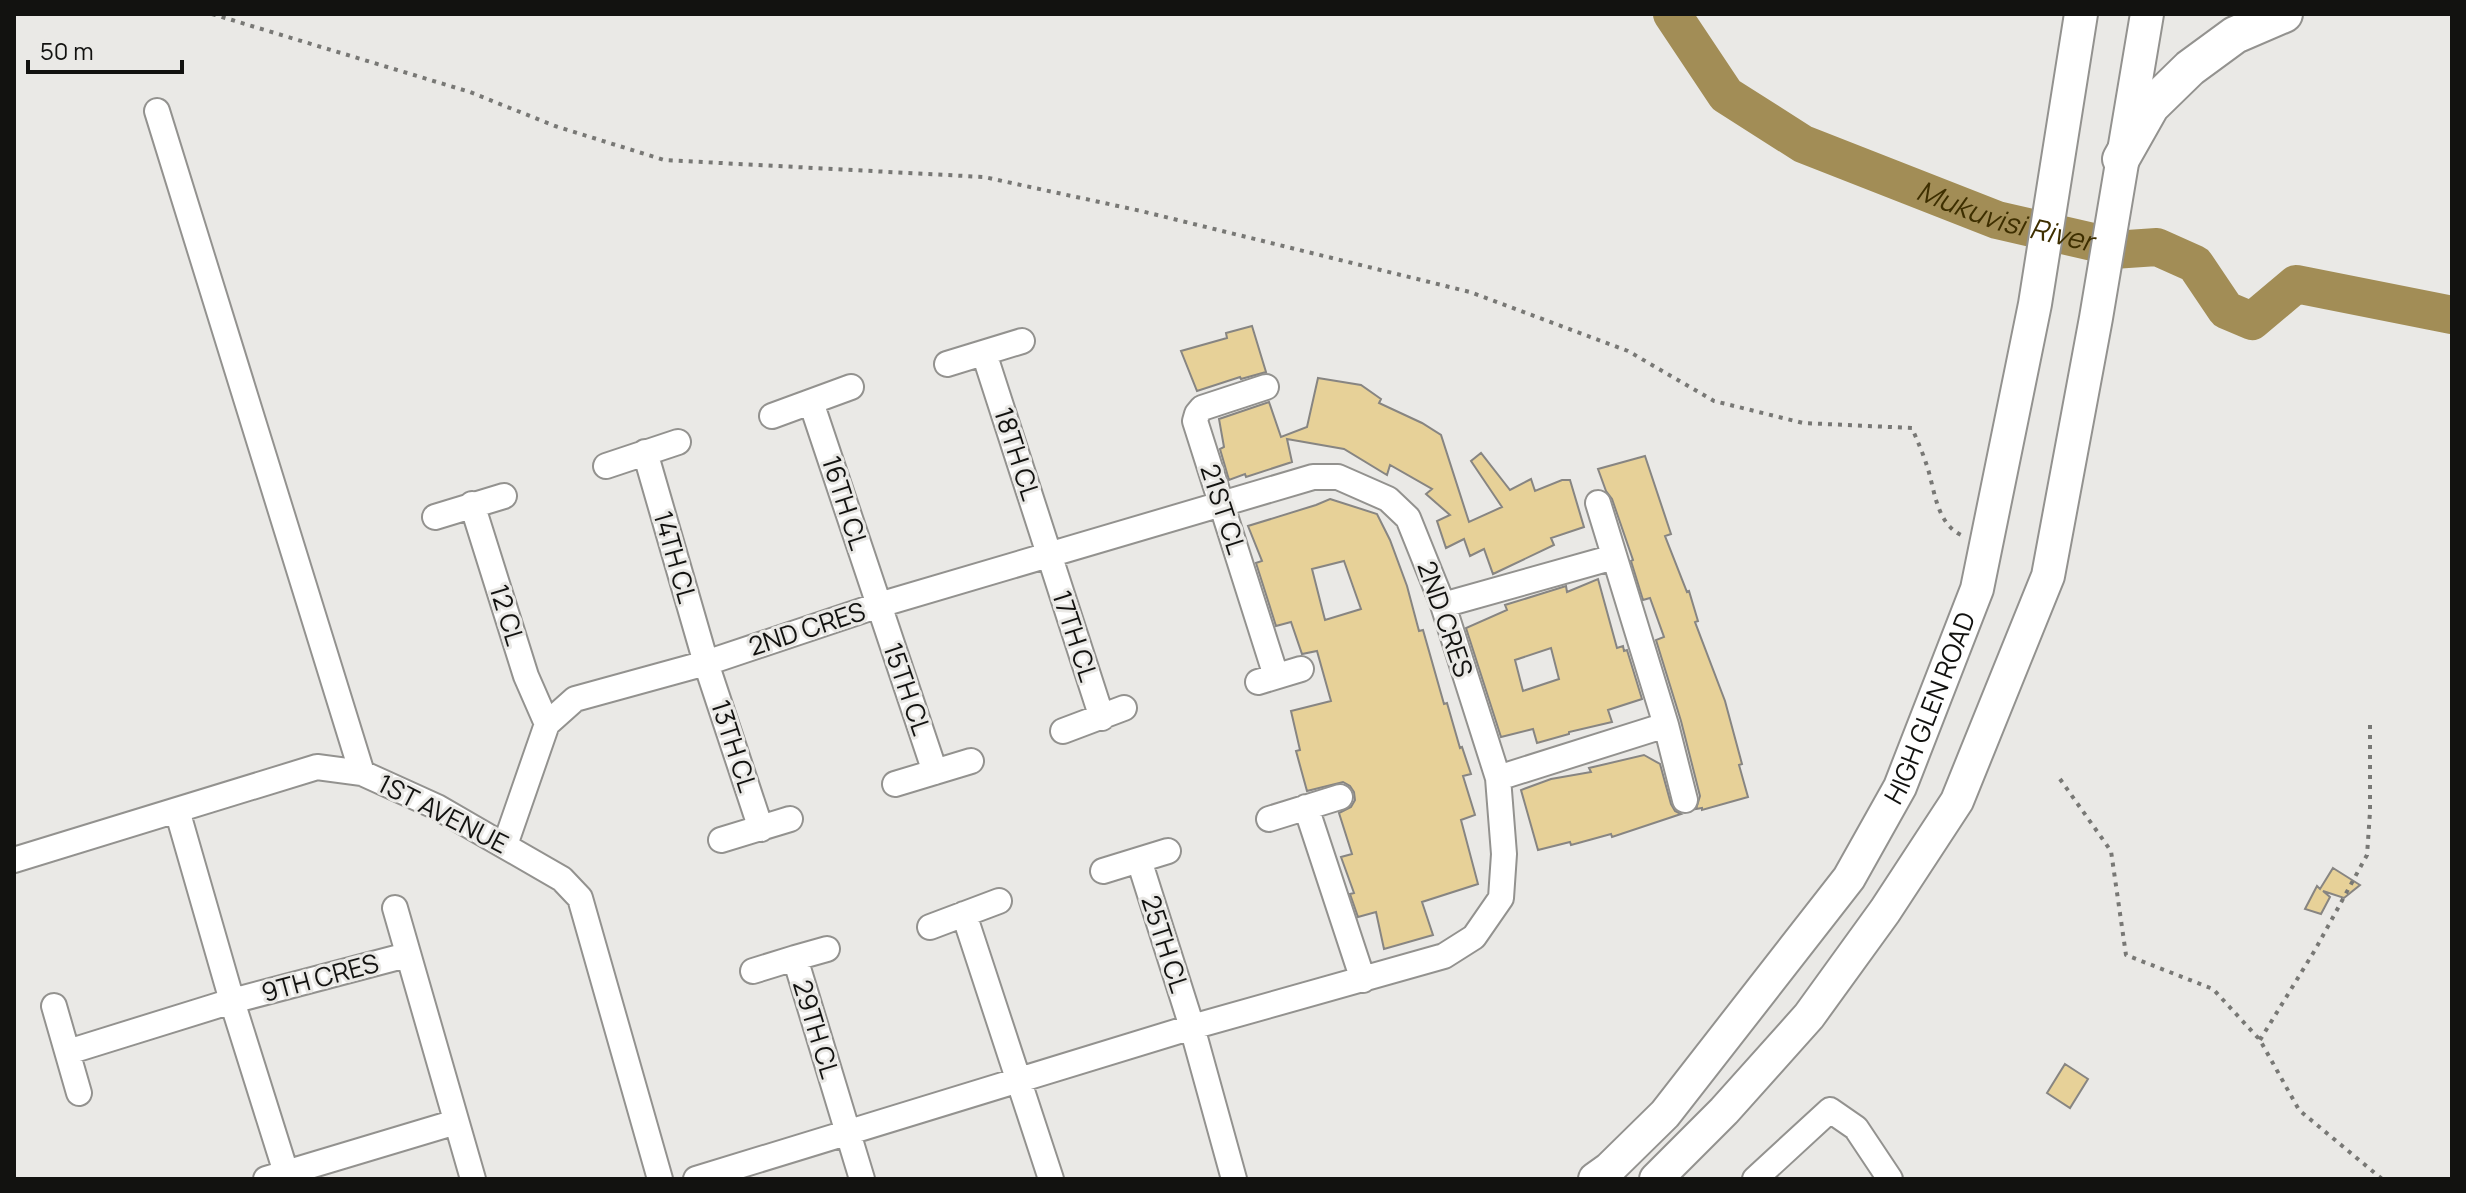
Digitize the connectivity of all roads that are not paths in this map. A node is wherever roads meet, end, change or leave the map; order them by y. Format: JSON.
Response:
{"nodes":[{"id":1,"x":2081,"y":14,"type":"edge"},
{"id":2,"x":2147,"y":14,"type":"edge"},
{"id":3,"x":2284,"y":14,"type":"edge"},
{"id":4,"x":157,"y":111,"type":"dead end"},
{"id":5,"x":2121,"y":159,"type":"junction"},
{"id":6,"x":1022,"y":341,"type":"dead end"},
{"id":7,"x":984,"y":353,"type":"junction"},
{"id":8,"x":947,"y":364,"type":"dead end"},
{"id":9,"x":851,"y":387,"type":"dead end"},
{"id":10,"x":1266,"y":387,"type":"dead end"},
{"id":11,"x":811,"y":402,"type":"junction"},
{"id":12,"x":772,"y":416,"type":"dead end"},
{"id":13,"x":678,"y":442,"type":"dead end"},
{"id":14,"x":645,"y":452,"type":"junction"},
{"id":15,"x":606,"y":466,"type":"dead end"},
{"id":16,"x":504,"y":496,"type":"dead end"},
{"id":17,"x":1598,"y":503,"type":"dead end"},
{"id":18,"x":472,"y":504,"type":"junction"},
{"id":19,"x":1222,"y":504,"type":"junction"},
{"id":20,"x":435,"y":517,"type":"dead end"},
{"id":21,"x":1049,"y":554,"type":"junction"},
{"id":22,"x":1614,"y":557,"type":"junction"},
{"id":23,"x":879,"y":605,"type":"junction"},
{"id":24,"x":1443,"y":605,"type":"junction"},
{"id":25,"x":706,"y":663,"type":"junction"},
{"id":26,"x":1301,"y":669,"type":"dead end"},
{"id":27,"x":547,"y":724,"type":"junction"},
{"id":28,"x":1666,"y":725,"type":"junction"},
{"id":29,"x":1063,"y":731,"type":"dead end"},
{"id":30,"x":971,"y":761,"type":"dead end"},
{"id":31,"x":935,"y":772,"type":"junction"},
{"id":32,"x":362,"y":773,"type":"junction"},
{"id":33,"x":1498,"y":778,"type":"junction"},
{"id":34,"x":895,"y":784,"type":"dead end"},
{"id":35,"x":1340,"y":797,"type":"dead end"},
{"id":36,"x":1685,"y":800,"type":"dead end"},
{"id":37,"x":1306,"y":807,"type":"junction"},
{"id":38,"x":177,"y":810,"type":"junction"},
{"id":39,"x":790,"y":819,"type":"dead end"},
{"id":40,"x":1269,"y":819,"type":"dead end"},
{"id":41,"x":761,"y":829,"type":"junction"},
{"id":42,"x":721,"y":840,"type":"dead end"},
{"id":43,"x":505,"y":845,"type":"junction"},
{"id":44,"x":1168,"y":851,"type":"dead end"},
{"id":45,"x":14,"y":860,"type":"edge"},
{"id":46,"x":1139,"y":860,"type":"junction"},
{"id":47,"x":1103,"y":871,"type":"dead end"},
{"id":48,"x":999,"y":901,"type":"dead end"},
{"id":49,"x":395,"y":908,"type":"dead end"},
{"id":50,"x":964,"y":914,"type":"junction"},
{"id":51,"x":930,"y":927,"type":"dead end"},
{"id":52,"x":827,"y":949,"type":"dead end"},
{"id":53,"x":407,"y":955,"type":"junction"},
{"id":54,"x":795,"y":958,"type":"junction"},
{"id":55,"x":753,"y":971,"type":"dead end"},
{"id":56,"x":1363,"y":980,"type":"junction"},
{"id":57,"x":232,"y":1001,"type":"junction"},
{"id":58,"x":54,"y":1006,"type":"dead end"},
{"id":59,"x":1192,"y":1027,"type":"junction"},
{"id":60,"x":68,"y":1052,"type":"junction"},
{"id":61,"x":1018,"y":1079,"type":"junction"},
{"id":62,"x":79,"y":1093,"type":"dead end"},
{"id":63,"x":456,"y":1122,"type":"junction"},
{"id":64,"x":847,"y":1131,"type":"junction"},
{"id":65,"x":280,"y":1177,"type":"edge"},
{"id":66,"x":473,"y":1179,"type":"edge"},
{"id":67,"x":660,"y":1179,"type":"edge"},
{"id":68,"x":696,"y":1179,"type":"edge"},
{"id":69,"x":862,"y":1179,"type":"edge"},
{"id":70,"x":1051,"y":1179,"type":"edge"},
{"id":71,"x":1234,"y":1179,"type":"edge"},
{"id":72,"x":1595,"y":1179,"type":"edge"},
{"id":73,"x":1656,"y":1179,"type":"edge"},
{"id":74,"x":1755,"y":1179,"type":"edge"},
{"id":75,"x":1890,"y":1179,"type":"edge"}],
"edges":[{"from":1,"to":72,"type":"main road","name":"HIGH GLEN ROAD"},
{"from":2,"to":5,"type":"main road"},
{"from":3,"to":5,"type":"highway"},
{"from":4,"to":32,"type":"street"},
{"from":5,"to":73,"type":"main road"},
{"from":6,"to":7,"type":"street"},
{"from":7,"to":8,"type":"street"},
{"from":7,"to":21,"type":"street","name":"18TH CL"},
{"from":9,"to":11,"type":"street"},
{"from":10,"to":19,"type":"street","name":"21ST CL"},
{"from":11,"to":12,"type":"street"},
{"from":11,"to":23,"type":"street","name":"16TH CL"},
{"from":13,"to":14,"type":"street"},
{"from":14,"to":15,"type":"street"},
{"from":14,"to":25,"type":"street","name":"14TH CL"},
{"from":16,"to":18,"type":"street"},
{"from":17,"to":22,"type":"street"},
{"from":18,"to":20,"type":"street"},
{"from":18,"to":27,"type":"street","name":"12 CL"},
{"from":19,"to":21,"type":"street","name":"2ND CRES"},
{"from":19,"to":24,"type":"street","name":"2ND CRES"},
{"from":19,"to":26,"type":"street","name":"21ST CL"},
{"from":21,"to":23,"type":"street","name":"2ND CRES"},
{"from":21,"to":29,"type":"street","name":"17TH CL"},
{"from":22,"to":24,"type":"street"},
{"from":22,"to":28,"type":"street"},
{"from":23,"to":25,"type":"street","name":"2ND CRES"},
{"from":23,"to":31,"type":"street","name":"15TH CL"},
{"from":24,"to":33,"type":"street","name":"2ND CRES"},
{"from":25,"to":27,"type":"street","name":"2ND CRES"},
{"from":25,"to":41,"type":"street","name":"13TH CL"},
{"from":27,"to":43,"type":"street"},
{"from":28,"to":33,"type":"street"},
{"from":28,"to":36,"type":"street"},
{"from":30,"to":31,"type":"street"},
{"from":31,"to":34,"type":"street"},
{"from":32,"to":38,"type":"street","name":"1ST AVENUE"},
{"from":32,"to":43,"type":"street","name":"1ST AVENUE"},
{"from":33,"to":56,"type":"street","name":"2ND CRES"},
{"from":35,"to":37,"type":"street"},
{"from":37,"to":40,"type":"street"},
{"from":37,"to":56,"type":"street"},
{"from":38,"to":45,"type":"street","name":"1ST AVENUE"},
{"from":38,"to":57,"type":"street"},
{"from":39,"to":41,"type":"street"},
{"from":41,"to":42,"type":"street"},
{"from":43,"to":67,"type":"street","name":"1ST AVENUE"},
{"from":44,"to":46,"type":"street"},
{"from":46,"to":47,"type":"street"},
{"from":46,"to":59,"type":"street","name":"25TH CL"},
{"from":48,"to":50,"type":"street"},
{"from":49,"to":53,"type":"street"},
{"from":50,"to":51,"type":"street"},
{"from":50,"to":61,"type":"street"},
{"from":52,"to":54,"type":"street","name":"29TH CL"},
{"from":53,"to":57,"type":"street","name":"9TH CRES"},
{"from":53,"to":63,"type":"street"},
{"from":54,"to":55,"type":"street"},
{"from":54,"to":64,"type":"street","name":"29TH CL"},
{"from":56,"to":59,"type":"street","name":"2ND CRES"},
{"from":57,"to":60,"type":"street","name":"9TH CRES"},
{"from":57,"to":65,"type":"street"},
{"from":58,"to":60,"type":"street"},
{"from":59,"to":61,"type":"street","name":"2ND CRES"},
{"from":59,"to":71,"type":"street","name":"25TH CL"},
{"from":60,"to":62,"type":"street"},
{"from":61,"to":64,"type":"street","name":"2ND CRES"},
{"from":61,"to":70,"type":"street"},
{"from":63,"to":65,"type":"street"},
{"from":63,"to":66,"type":"street"},
{"from":64,"to":68,"type":"street","name":"2ND CRES"},
{"from":64,"to":69,"type":"street","name":"29TH CL"},
{"from":74,"to":75,"type":"street"}]}
